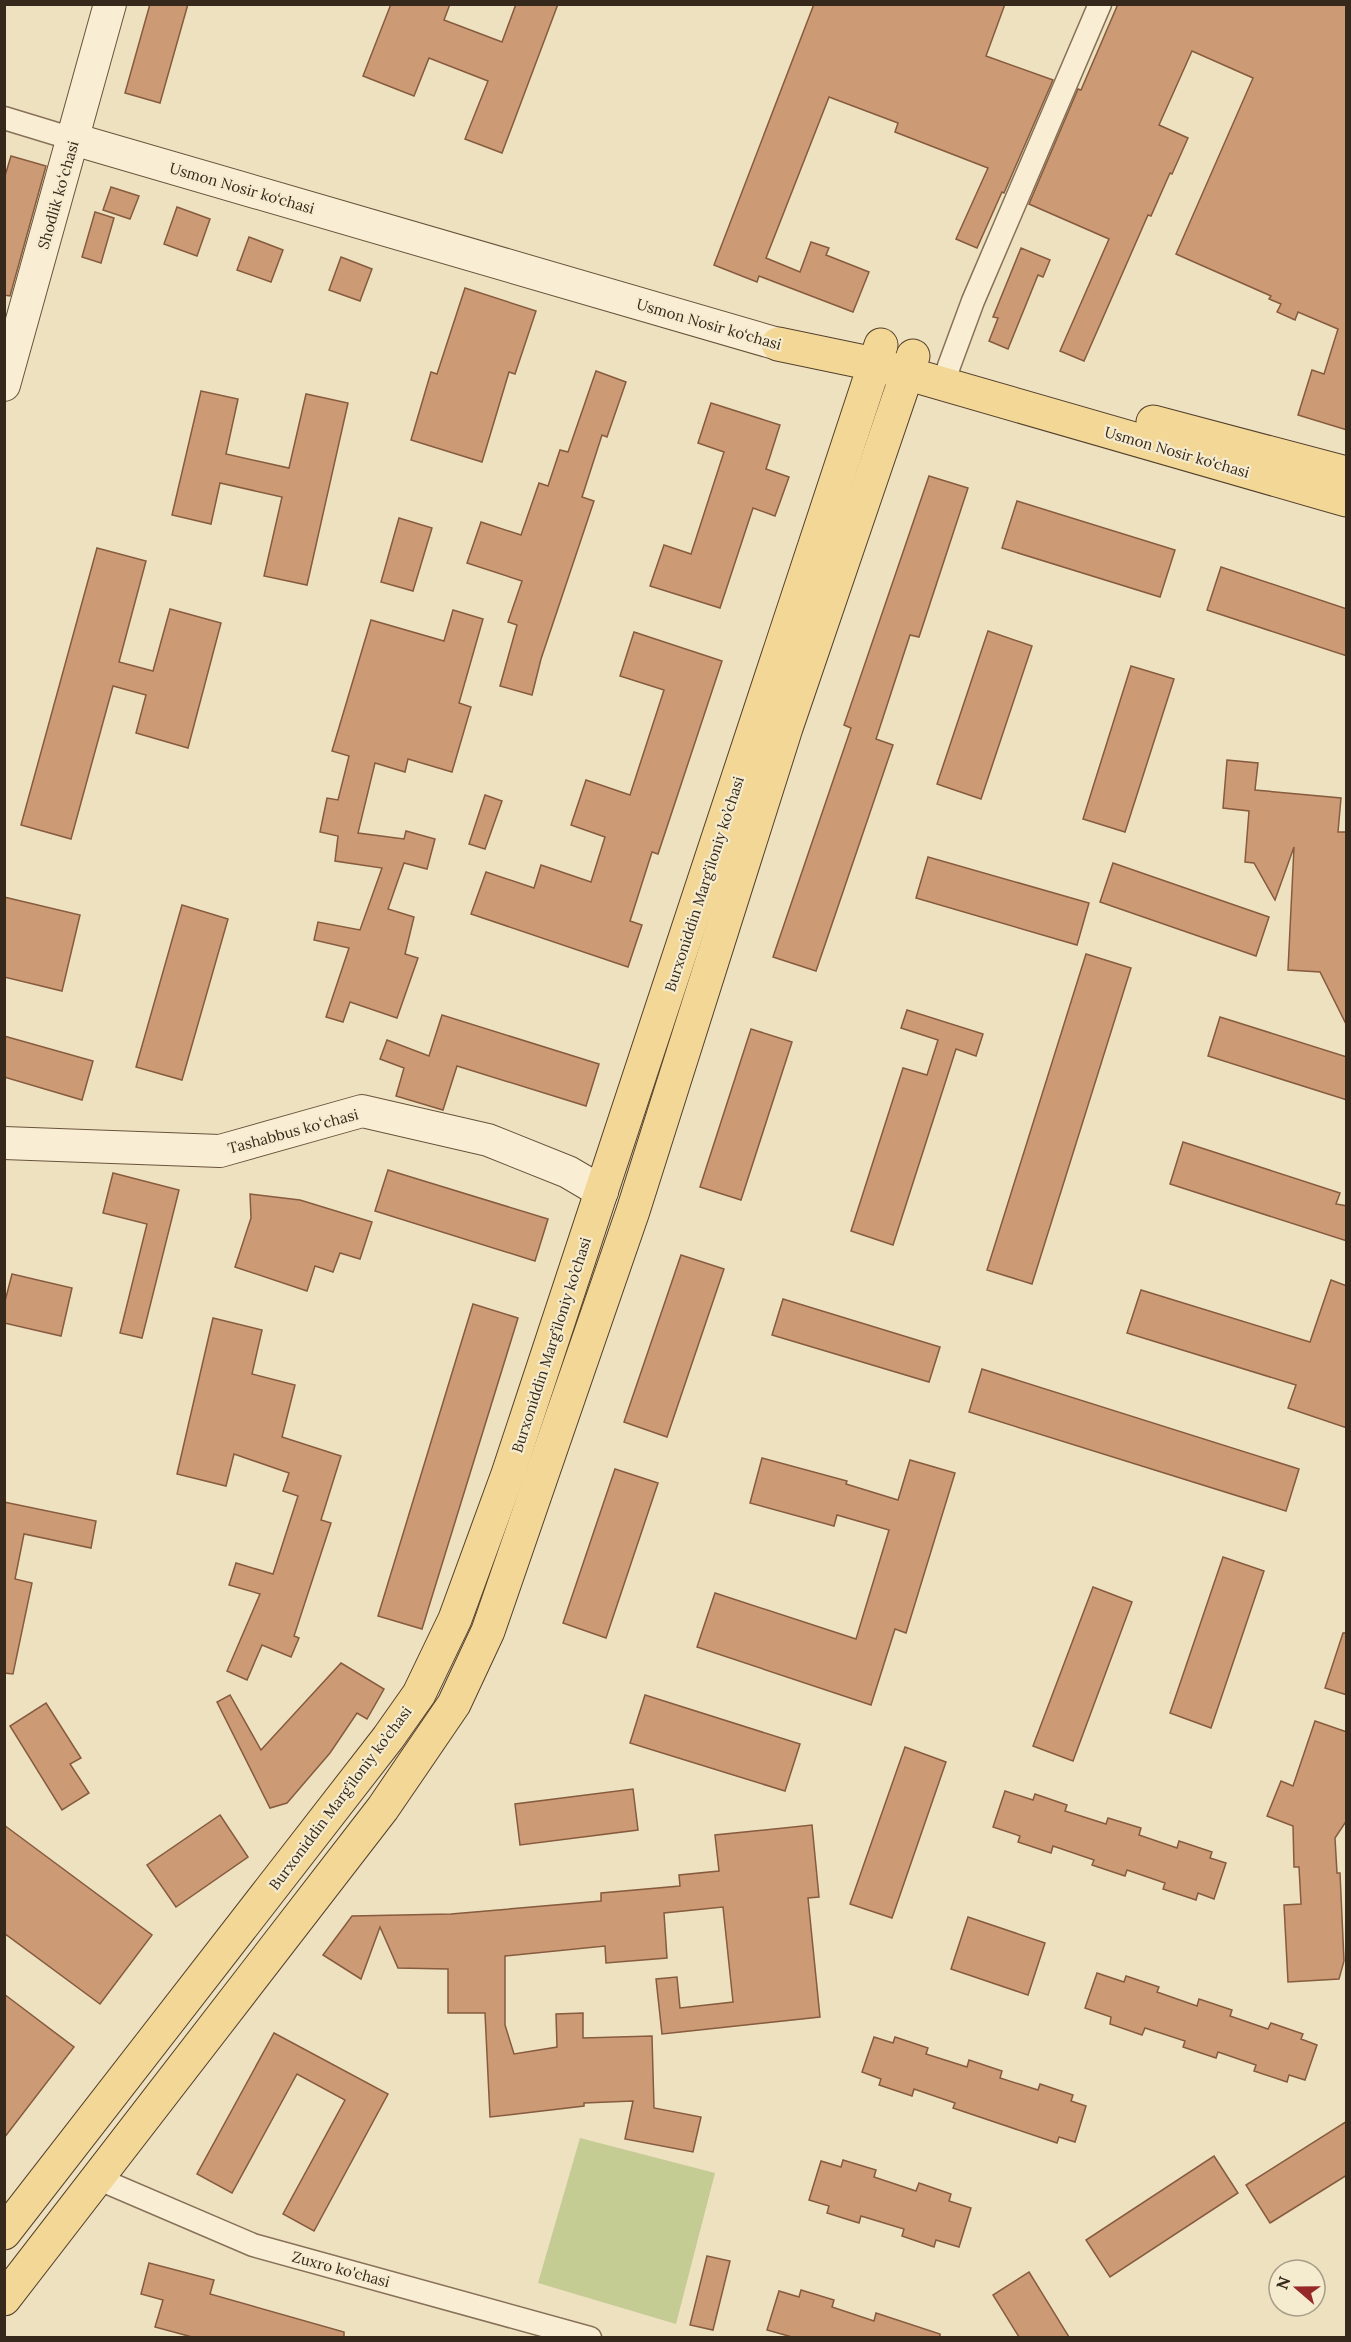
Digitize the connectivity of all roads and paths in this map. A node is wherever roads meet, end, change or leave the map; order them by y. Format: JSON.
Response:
{"nodes":[{"id":1,"x":110,"y":4,"type":"edge"},
{"id":2,"x":1100,"y":4,"type":"edge"},
{"id":3,"x":4,"y":118,"type":"edge"},
{"id":4,"x":73,"y":139,"type":"junction"},
{"id":5,"x":778,"y":344,"type":"joint"},
{"id":6,"x":878,"y":355,"type":"junction"},
{"id":7,"x":910,"y":365,"type":"junction"},
{"id":8,"x":946,"y":376,"type":"junction"},
{"id":9,"x":4,"y":385,"type":"edge"},
{"id":10,"x":1347,"y":473,"type":"edge"},
{"id":11,"x":1347,"y":500,"type":"edge"},
{"id":12,"x":4,"y":1143,"type":"edge"},
{"id":13,"x":602,"y":1192,"type":"junction"},
{"id":14,"x":633,"y":1210,"type":"junction"},
{"id":15,"x":99,"y":2179,"type":"junction"},
{"id":16,"x":4,"y":2233,"type":"edge"},
{"id":17,"x":4,"y":2299,"type":"edge"},
{"id":18,"x":590,"y":2337,"type":"edge"}],
"edges":[{"from":1,"to":4,"type":"main road","name":"Shodlik koʻchasi"},
{"from":2,"to":8,"type":"street"},
{"from":3,"to":4,"type":"street"},
{"from":4,"to":5,"type":"main road","name":"Usmon Nosir ko‘chasi"},
{"from":4,"to":9,"type":"main road","name":"Shodlik koʻchasi"},
{"from":5,"to":6,"type":"main road","name":"Usmon Nosir ko‘chasi"},
{"from":6,"to":7,"type":"main road","name":"Usmon Nosir ko‘chasi"},
{"from":6,"to":13,"type":"main road","name":"Burxoniddin Marg’iloniy ko’chasi"},
{"from":7,"to":8,"type":"main road","name":"Usmon Nosir ko‘chasi"},
{"from":7,"to":14,"type":"main road","name":"Burxoniddin Marg’iloniy ko’chasi"},
{"from":8,"to":10,"type":"main road","name":"Usmon Nosir ko‘chasi"},
{"from":8,"to":11,"type":"main road","name":"Usmon Nosir ko‘chasi"},
{"from":12,"to":13,"type":"main road","name":"Tashabbus koʻchasi"},
{"from":13,"to":14,"type":"main road"},
{"from":13,"to":16,"type":"main road","name":"Burxoniddin Marg’iloniy ko’chasi"},
{"from":14,"to":15,"type":"main road","name":"Burxoniddin Marg’iloniy ko’chasi"},
{"from":15,"to":17,"type":"main road","name":"Burxoniddin Marg’iloniy ko’chasi"},
{"from":15,"to":18,"type":"street","name":"Zuxro ko'chasi"}]}
